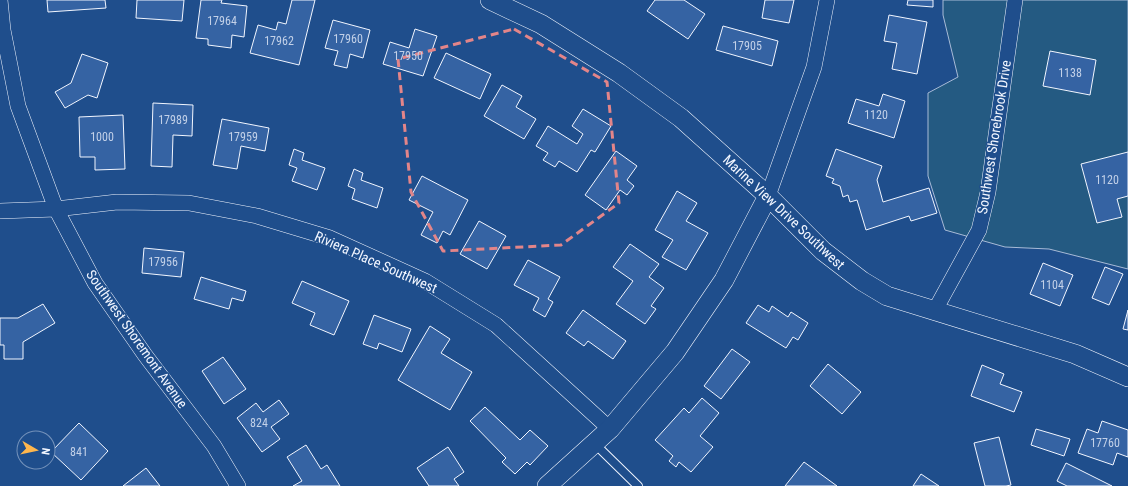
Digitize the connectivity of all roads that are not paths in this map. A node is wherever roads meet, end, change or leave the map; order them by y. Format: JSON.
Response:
{"nodes":[{"id":1,"x":0,"y":0,"type":"edge"},
{"id":2,"x":490,"y":0,"type":"edge"},
{"id":3,"x":828,"y":0,"type":"edge"},
{"id":4,"x":1015,"y":0,"type":"edge"},
{"id":5,"x":768,"y":196,"type":"junction"},
{"id":6,"x":56,"y":209,"type":"junction"},
{"id":7,"x":0,"y":211,"type":"edge"},
{"id":8,"x":934,"y":312,"type":"junction"},
{"id":9,"x":1128,"y":377,"type":"edge"},
{"id":10,"x":610,"y":429,"type":"junction"},
{"id":11,"x":594,"y":444,"type":"junction"},
{"id":12,"x":238,"y":486,"type":"edge"},
{"id":13,"x":547,"y":486,"type":"edge"},
{"id":14,"x":638,"y":486,"type":"edge"}],
"edges":[{"from":1,"to":6,"type":"street","name":"Southwest Shoremont Avenue"},
{"from":2,"to":5,"type":"street","name":"Marine View Drive Southwest"},
{"from":3,"to":5,"type":"street"},
{"from":4,"to":8,"type":"street","name":"Southwest Shorebrook Drive"},
{"from":5,"to":8,"type":"street","name":"Marine View Drive Southwest"},
{"from":5,"to":10,"type":"street"},
{"from":6,"to":7,"type":"street","name":"Riviera Place Southwest"},
{"from":6,"to":10,"type":"street","name":"Riviera Place Southwest"},
{"from":6,"to":12,"type":"street","name":"Southwest Shoremont Avenue"},
{"from":8,"to":9,"type":"street","name":"Marine View Drive Southwest"},
{"from":10,"to":11,"type":"street"},
{"from":11,"to":13,"type":"street"},
{"from":11,"to":14,"type":"lane"}]}
